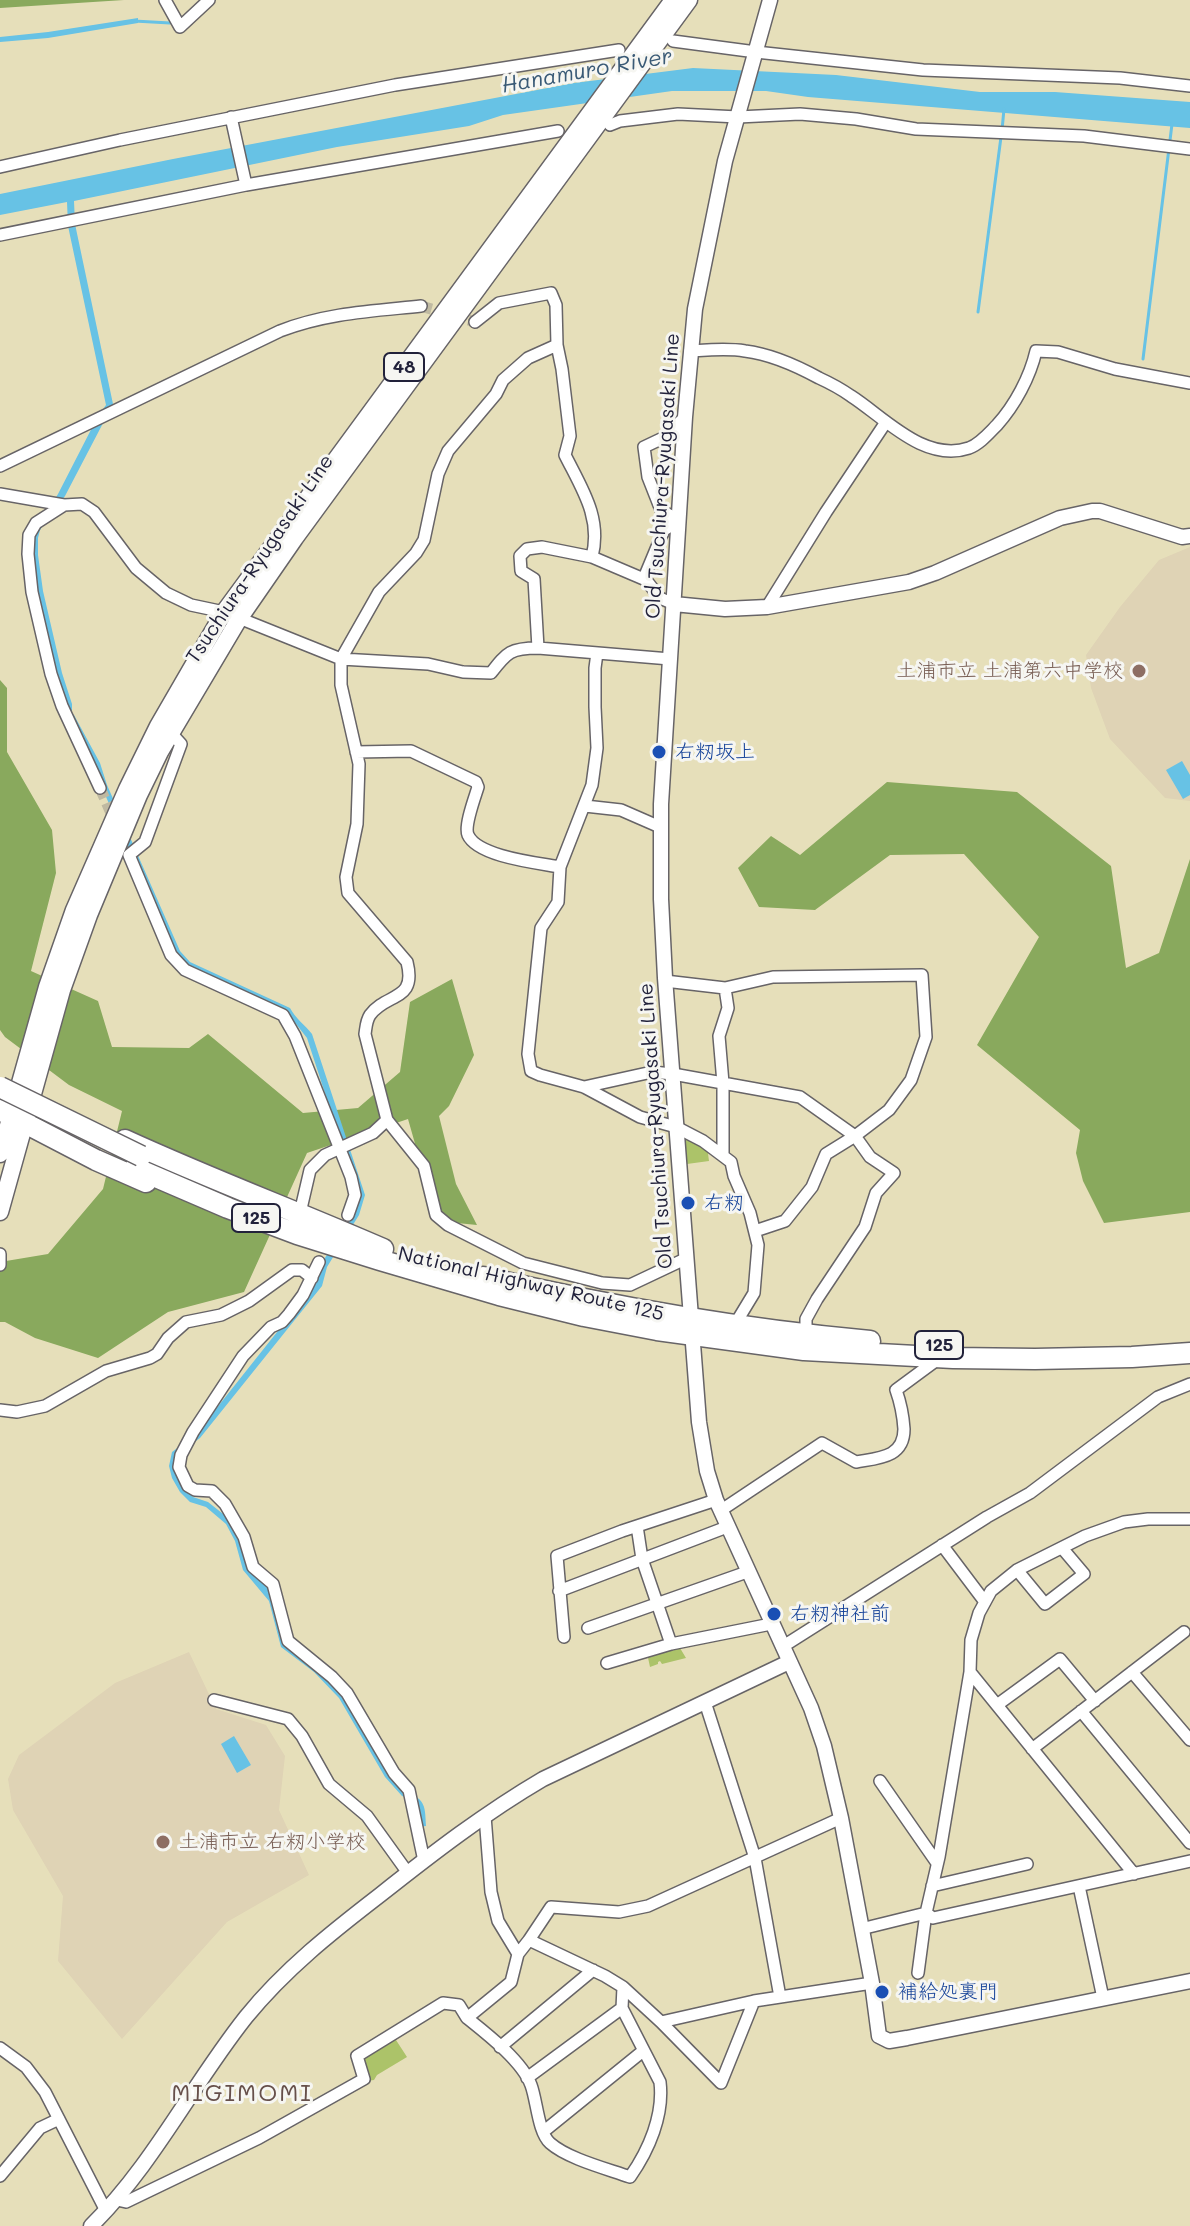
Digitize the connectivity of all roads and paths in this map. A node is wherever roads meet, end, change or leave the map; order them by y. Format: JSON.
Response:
{"nodes":[{"id":1,"x":165,"y":0,"type":"edge"},
{"id":2,"x":209,"y":0,"type":"edge"},
{"id":3,"x":673,"y":0,"type":"edge"},
{"id":4,"x":689,"y":0,"type":"edge"},
{"id":5,"x":770,"y":0,"type":"edge"},
{"id":6,"x":673,"y":41,"type":"dead end"},
{"id":7,"x":755,"y":55,"type":"junction"},
{"id":8,"x":631,"y":57,"type":"junction"},
{"id":9,"x":1190,"y":86,"type":"edge"},
{"id":10,"x":739,"y":114,"type":"junction"},
{"id":11,"x":231,"y":117,"type":"junction"},
{"id":12,"x":598,"y":122,"type":"junction"},
{"id":13,"x":558,"y":131,"type":"dead end"},
{"id":14,"x":1190,"y":149,"type":"edge"},
{"id":15,"x":0,"y":167,"type":"edge"},
{"id":16,"x":246,"y":185,"type":"junction"},
{"id":17,"x":0,"y":235,"type":"edge"},
{"id":18,"x":421,"y":306,"type":"tunnel mouth"},
{"id":19,"x":475,"y":322,"type":"dead end"},
{"id":20,"x":557,"y":345,"type":"junction"},
{"id":21,"x":690,"y":351,"type":"junction"},
{"id":22,"x":1190,"y":383,"type":"edge"},
{"id":23,"x":685,"y":417,"type":"junction"},
{"id":24,"x":886,"y":422,"type":"junction"},
{"id":25,"x":0,"y":466,"type":"edge"},
{"id":26,"x":0,"y":494,"type":"edge"},
{"id":27,"x":64,"y":505,"type":"junction"},
{"id":28,"x":679,"y":521,"type":"junction"},
{"id":29,"x":1190,"y":536,"type":"edge"},
{"id":30,"x":592,"y":557,"type":"junction"},
{"id":31,"x":644,"y":578,"type":"junction"},
{"id":32,"x":674,"y":604,"type":"junction"},
{"id":33,"x":767,"y":607,"type":"junction"},
{"id":34,"x":232,"y":615,"type":"junction"},
{"id":35,"x":538,"y":648,"type":"junction"},
{"id":36,"x":597,"y":653,"type":"junction"},
{"id":37,"x":341,"y":659,"type":"junction"},
{"id":38,"x":670,"y":659,"type":"junction"},
{"id":39,"x":171,"y":733,"type":"junction"},
{"id":40,"x":356,"y":752,"type":"junction"},
{"id":41,"x":100,"y":788,"type":"tunnel mouth"},
{"id":42,"x":585,"y":806,"type":"junction"},
{"id":43,"x":660,"y":827,"type":"junction"},
{"id":44,"x":560,"y":867,"type":"junction"},
{"id":45,"x":665,"y":981,"type":"junction"},
{"id":46,"x":725,"y":988,"type":"junction"},
{"id":47,"x":673,"y":1074,"type":"junction"},
{"id":48,"x":723,"y":1083,"type":"junction"},
{"id":49,"x":13,"y":1086,"type":"edge"},
{"id":50,"x":584,"y":1087,"type":"junction"},
{"id":51,"x":9,"y":1112,"type":"edge"},
{"id":52,"x":387,"y":1120,"type":"junction"},
{"id":53,"x":676,"y":1127,"type":"junction"},
{"id":54,"x":855,"y":1136,"type":"junction"},
{"id":55,"x":339,"y":1148,"type":"junction"},
{"id":56,"x":0,"y":1154,"type":"edge"},
{"id":57,"x":723,"y":1156,"type":"junction"},
{"id":58,"x":138,"y":1162,"type":"junction"},
{"id":59,"x":0,"y":1212,"type":"edge"},
{"id":60,"x":300,"y":1213,"type":"junction"},
{"id":61,"x":348,"y":1215,"type":"dead end"},
{"id":62,"x":755,"y":1231,"type":"junction"},
{"id":63,"x":0,"y":1254,"type":"edge"},
{"id":64,"x":382,"y":1255,"type":"junction"},
{"id":65,"x":685,"y":1259,"type":"junction"},
{"id":66,"x":319,"y":1262,"type":"dead end"},
{"id":67,"x":0,"y":1265,"type":"edge"},
{"id":68,"x":312,"y":1278,"type":"junction"},
{"id":69,"x":734,"y":1326,"type":"junction"},
{"id":70,"x":691,"y":1327,"type":"junction"},
{"id":71,"x":806,"y":1335,"type":"junction"},
{"id":72,"x":1190,"y":1341,"type":"edge"},
{"id":73,"x":1190,"y":1353,"type":"edge"},
{"id":74,"x":940,"y":1357,"type":"junction"},
{"id":75,"x":1190,"y":1384,"type":"edge"},
{"id":76,"x":0,"y":1410,"type":"edge"},
{"id":77,"x":718,"y":1505,"type":"junction"},
{"id":78,"x":1190,"y":1519,"type":"edge"},
{"id":79,"x":637,"y":1526,"type":"junction"},
{"id":80,"x":727,"y":1527,"type":"junction"},
{"id":81,"x":942,"y":1545,"type":"junction"},
{"id":82,"x":1062,"y":1548,"type":"junction"},
{"id":83,"x":642,"y":1559,"type":"junction"},
{"id":84,"x":1017,"y":1570,"type":"junction"},
{"id":85,"x":747,"y":1572,"type":"junction"},
{"id":86,"x":559,"y":1591,"type":"junction"},
{"id":87,"x":985,"y":1602,"type":"junction"},
{"id":88,"x":658,"y":1604,"type":"junction"},
{"id":89,"x":771,"y":1624,"type":"junction"},
{"id":90,"x":588,"y":1628,"type":"dead end"},
{"id":91,"x":1184,"y":1632,"type":"dead end"},
{"id":92,"x":564,"y":1637,"type":"dead end"},
{"id":93,"x":671,"y":1644,"type":"junction"},
{"id":94,"x":782,"y":1647,"type":"junction"},
{"id":95,"x":789,"y":1662,"type":"junction"},
{"id":96,"x":607,"y":1663,"type":"dead end"},
{"id":97,"x":970,"y":1672,"type":"junction"},
{"id":98,"x":1132,"y":1672,"type":"junction"},
{"id":99,"x":214,"y":1700,"type":"dead end"},
{"id":100,"x":1095,"y":1701,"type":"junction"},
{"id":101,"x":705,"y":1702,"type":"junction"},
{"id":102,"x":997,"y":1705,"type":"junction"},
{"id":103,"x":1081,"y":1711,"type":"junction"},
{"id":104,"x":1190,"y":1740,"type":"edge"},
{"id":105,"x":1032,"y":1749,"type":"junction"},
{"id":106,"x":880,"y":1781,"type":"dead end"},
{"id":107,"x":485,"y":1816,"type":"junction"},
{"id":108,"x":841,"y":1818,"type":"junction"},
{"id":109,"x":1190,"y":1843,"type":"edge"},
{"id":110,"x":755,"y":1858,"type":"junction"},
{"id":111,"x":424,"y":1861,"type":"junction"},
{"id":112,"x":1190,"y":1861,"type":"edge"},
{"id":113,"x":937,"y":1863,"type":"junction"},
{"id":114,"x":1027,"y":1864,"type":"dead end"},
{"id":115,"x":408,"y":1873,"type":"junction"},
{"id":116,"x":1134,"y":1874,"type":"junction"},
{"id":117,"x":932,"y":1886,"type":"junction"},
{"id":118,"x":1079,"y":1886,"type":"junction"},
{"id":119,"x":926,"y":1913,"type":"junction"},
{"id":120,"x":861,"y":1929,"type":"junction"},
{"id":121,"x":529,"y":1940,"type":"junction"},
{"id":122,"x":518,"y":1954,"type":"junction"},
{"id":123,"x":593,"y":1970,"type":"junction"},
{"id":124,"x":918,"y":1973,"type":"dead end"},
{"id":125,"x":1190,"y":1981,"type":"edge"},
{"id":126,"x":872,"y":1983,"type":"junction"},
{"id":127,"x":623,"y":1987,"type":"junction"},
{"id":128,"x":780,"y":1997,"type":"junction"},
{"id":129,"x":1103,"y":1998,"type":"junction"},
{"id":130,"x":754,"y":2001,"type":"junction"},
{"id":131,"x":622,"y":2008,"type":"junction"},
{"id":132,"x":467,"y":2018,"type":"junction"},
{"id":133,"x":661,"y":2022,"type":"junction"},
{"id":134,"x":500,"y":2047,"type":"junction"},
{"id":135,"x":0,"y":2048,"type":"edge"},
{"id":136,"x":643,"y":2051,"type":"junction"},
{"id":137,"x":527,"y":2078,"type":"junction"},
{"id":138,"x":59,"y":2119,"type":"junction"},
{"id":139,"x":543,"y":2132,"type":"junction"},
{"id":140,"x":0,"y":2176,"type":"edge"},
{"id":141,"x":112,"y":2205,"type":"junction"},
{"id":142,"x":91,"y":2226,"type":"edge"}],
"edges":[{"from":1,"to":2,"type":"street"},
{"from":3,"to":8,"type":"main road","name":"Tsuchiura-Ryugasaki Line","number":"48"},
{"from":4,"to":8,"type":"main road","name":"Tsuchiura-Ryugasaki Line","number":"48"},
{"from":5,"to":7,"type":"street","name":"Old Tsuchiura-Ryugasaki Line"},
{"from":6,"to":7,"type":"street"},
{"from":7,"to":9,"type":"street"},
{"from":7,"to":10,"type":"street","name":"Old Tsuchiura-Ryugasaki Line"},
{"from":8,"to":11,"type":"street"},
{"from":8,"to":12,"type":"main road","name":"Tsuchiura-Ryugasaki Line","number":"48"},
{"from":10,"to":12,"type":"street"},
{"from":10,"to":14,"type":"street"},
{"from":10,"to":21,"type":"street","name":"Old Tsuchiura-Ryugasaki Line"},
{"from":11,"to":15,"type":"street"},
{"from":11,"to":16,"type":"street"},
{"from":12,"to":34,"type":"main road","name":"Tsuchiura-Ryugasaki Line","number":"48"},
{"from":13,"to":16,"type":"street"},
{"from":16,"to":17,"type":"street"},
{"from":18,"to":25,"type":"street"},
{"from":19,"to":20,"type":"street"},
{"from":20,"to":30,"type":"street"},
{"from":20,"to":37,"type":"street"},
{"from":21,"to":23,"type":"street","name":"Old Tsuchiura-Ryugasaki Line"},
{"from":21,"to":24,"type":"street"},
{"from":22,"to":24,"type":"street"},
{"from":23,"to":28,"type":"street","name":"Old Tsuchiura-Ryugasaki Line"},
{"from":23,"to":28,"type":"street"},
{"from":24,"to":33,"type":"street"},
{"from":26,"to":27,"type":"street"},
{"from":27,"to":34,"type":"street"},
{"from":27,"to":41,"type":"street"},
{"from":28,"to":31,"type":"street"},
{"from":28,"to":32,"type":"street","name":"Old Tsuchiura-Ryugasaki Line"},
{"from":29,"to":33,"type":"street"},
{"from":30,"to":31,"type":"street"},
{"from":30,"to":35,"type":"street"},
{"from":31,"to":32,"type":"street"},
{"from":32,"to":33,"type":"street"},
{"from":32,"to":38,"type":"street","name":"Old Tsuchiura-Ryugasaki Line"},
{"from":34,"to":37,"type":"street"},
{"from":34,"to":39,"type":"main road","name":"Tsuchiura-Ryugasaki Line","number":"48"},
{"from":34,"to":49,"type":"main road","name":"Tsuchiura-Ryugasaki Line","number":"48"},
{"from":35,"to":36,"type":"street"},
{"from":35,"to":37,"type":"street"},
{"from":36,"to":38,"type":"street"},
{"from":36,"to":42,"type":"street"},
{"from":37,"to":40,"type":"street"},
{"from":38,"to":43,"type":"street","name":"Old Tsuchiura-Ryugasaki Line"},
{"from":39,"to":49,"type":"main road","name":"Tsuchiura-Ryugasaki Line","number":"48"},
{"from":39,"to":55,"type":"street"},
{"from":40,"to":44,"type":"street"},
{"from":40,"to":52,"type":"street"},
{"from":42,"to":43,"type":"street"},
{"from":42,"to":44,"type":"street"},
{"from":43,"to":45,"type":"street","name":"Old Tsuchiura-Ryugasaki Line"},
{"from":44,"to":50,"type":"street"},
{"from":45,"to":46,"type":"street"},
{"from":45,"to":47,"type":"street","name":"Old Tsuchiura-Ryugasaki Line"},
{"from":46,"to":48,"type":"street"},
{"from":46,"to":54,"type":"street"},
{"from":47,"to":48,"type":"street"},
{"from":47,"to":50,"type":"street"},
{"from":47,"to":53,"type":"street","name":"Old Tsuchiura-Ryugasaki Line"},
{"from":48,"to":54,"type":"street"},
{"from":48,"to":57,"type":"street"},
{"from":49,"to":51,"type":"main road","name":"Tsuchiura-Ryugasaki Line","number":"48"},
{"from":49,"to":58,"type":"highway","name":"National Highway Route 125","number":"125","bridge":true},
{"from":49,"to":60,"type":"highway"},
{"from":50,"to":53,"type":"street"},
{"from":51,"to":56,"type":"main road","name":"Tsuchiura-Ryugasaki Line","number":"48"},
{"from":51,"to":58,"type":"highway","name":"National Highway Route 125","number":"125"},
{"from":51,"to":59,"type":"main road","name":"Tsuchiura-Ryugasaki Line","number":"48"},
{"from":51,"to":64,"type":"highway"},
{"from":52,"to":55,"type":"street"},
{"from":52,"to":65,"type":"street"},
{"from":53,"to":57,"type":"street"},
{"from":53,"to":65,"type":"street","name":"Old Tsuchiura-Ryugasaki Line"},
{"from":54,"to":62,"type":"street"},
{"from":54,"to":71,"type":"street"},
{"from":55,"to":60,"type":"street"},
{"from":55,"to":61,"type":"street"},
{"from":57,"to":62,"type":"street"},
{"from":58,"to":64,"type":"highway","name":"National Highway Route 125","number":"125"},
{"from":60,"to":64,"type":"highway"},
{"from":62,"to":69,"type":"street"},
{"from":63,"to":67,"type":"street"},
{"from":64,"to":70,"type":"highway","name":"National Highway Route 125","number":"125"},
{"from":65,"to":70,"type":"street","name":"Old Tsuchiura-Ryugasaki Line"},
{"from":66,"to":68,"type":"street"},
{"from":68,"to":76,"type":"street"},
{"from":68,"to":111,"type":"street"},
{"from":69,"to":70,"type":"highway","name":"National Highway Route 125","number":"125"},
{"from":69,"to":71,"type":"highway","name":"National Highway Route 125","number":"125"},
{"from":70,"to":74,"type":"highway","name":"National Highway Route 125","number":"125"},
{"from":70,"to":77,"type":"street","name":"Old Tsuchiura-Ryugasaki Line"},
{"from":71,"to":72,"type":"highway","name":"National Highway Route 125","number":"125"},
{"from":73,"to":74,"type":"highway","name":"National Highway Route 125","number":"125"},
{"from":74,"to":77,"type":"street"},
{"from":75,"to":81,"type":"street"},
{"from":77,"to":79,"type":"street"},
{"from":77,"to":80,"type":"street","name":"Old Tsuchiura-Ryugasaki Line"},
{"from":78,"to":82,"type":"street"},
{"from":79,"to":83,"type":"street"},
{"from":79,"to":86,"type":"street"},
{"from":80,"to":83,"type":"street"},
{"from":80,"to":85,"type":"street","name":"Old Tsuchiura-Ryugasaki Line"},
{"from":81,"to":87,"type":"street"},
{"from":81,"to":94,"type":"street"},
{"from":82,"to":84,"type":"street"},
{"from":82,"to":84,"type":"street"},
{"from":83,"to":86,"type":"street"},
{"from":83,"to":88,"type":"street"},
{"from":84,"to":87,"type":"street"},
{"from":85,"to":88,"type":"street"},
{"from":85,"to":89,"type":"street","name":"Old Tsuchiura-Ryugasaki Line"},
{"from":86,"to":92,"type":"street"},
{"from":87,"to":97,"type":"street"},
{"from":88,"to":90,"type":"street"},
{"from":88,"to":93,"type":"street"},
{"from":89,"to":93,"type":"street"},
{"from":89,"to":94,"type":"street","name":"Old Tsuchiura-Ryugasaki Line"},
{"from":91,"to":98,"type":"street"},
{"from":93,"to":96,"type":"street"},
{"from":94,"to":95,"type":"street","name":"Old Tsuchiura-Ryugasaki Line"},
{"from":95,"to":101,"type":"street"},
{"from":95,"to":108,"type":"street","name":"Old Tsuchiura-Ryugasaki Line"},
{"from":97,"to":102,"type":"street"},
{"from":97,"to":113,"type":"street"},
{"from":98,"to":100,"type":"street"},
{"from":98,"to":104,"type":"street"},
{"from":99,"to":115,"type":"street"},
{"from":100,"to":102,"type":"street"},
{"from":100,"to":103,"type":"street"},
{"from":101,"to":107,"type":"street"},
{"from":101,"to":110,"type":"street"},
{"from":102,"to":105,"type":"street"},
{"from":103,"to":105,"type":"street"},
{"from":103,"to":109,"type":"street"},
{"from":105,"to":116,"type":"street"},
{"from":106,"to":113,"type":"street"},
{"from":107,"to":111,"type":"street"},
{"from":107,"to":122,"type":"street"},
{"from":108,"to":110,"type":"street"},
{"from":108,"to":120,"type":"street","name":"Old Tsuchiura-Ryugasaki Line"},
{"from":110,"to":121,"type":"street"},
{"from":110,"to":128,"type":"street"},
{"from":111,"to":115,"type":"street"},
{"from":112,"to":116,"type":"street"},
{"from":113,"to":117,"type":"street"},
{"from":114,"to":117,"type":"street"},
{"from":115,"to":141,"type":"street"},
{"from":116,"to":118,"type":"street"},
{"from":117,"to":119,"type":"street"},
{"from":118,"to":119,"type":"street"},
{"from":118,"to":129,"type":"street"},
{"from":119,"to":120,"type":"street"},
{"from":119,"to":124,"type":"street"},
{"from":120,"to":126,"type":"street","name":"Old Tsuchiura-Ryugasaki Line"},
{"from":121,"to":122,"type":"street"},
{"from":121,"to":123,"type":"street"},
{"from":122,"to":132,"type":"street"},
{"from":123,"to":127,"type":"street"},
{"from":123,"to":134,"type":"street"},
{"from":125,"to":129,"type":"street"},
{"from":126,"to":128,"type":"street"},
{"from":126,"to":129,"type":"street","name":"Old Tsuchiura-Ryugasaki Line"},
{"from":127,"to":131,"type":"street"},
{"from":127,"to":133,"type":"street"},
{"from":128,"to":130,"type":"street"},
{"from":130,"to":133,"type":"street"},
{"from":130,"to":133,"type":"street"},
{"from":131,"to":136,"type":"street"},
{"from":131,"to":137,"type":"street"},
{"from":132,"to":134,"type":"street"},
{"from":132,"to":141,"type":"street"},
{"from":134,"to":137,"type":"street"},
{"from":135,"to":138,"type":"street"},
{"from":136,"to":139,"type":"street"},
{"from":136,"to":139,"type":"street"},
{"from":137,"to":139,"type":"street"},
{"from":138,"to":140,"type":"street"},
{"from":138,"to":141,"type":"street"},
{"from":141,"to":142,"type":"street"}]}
